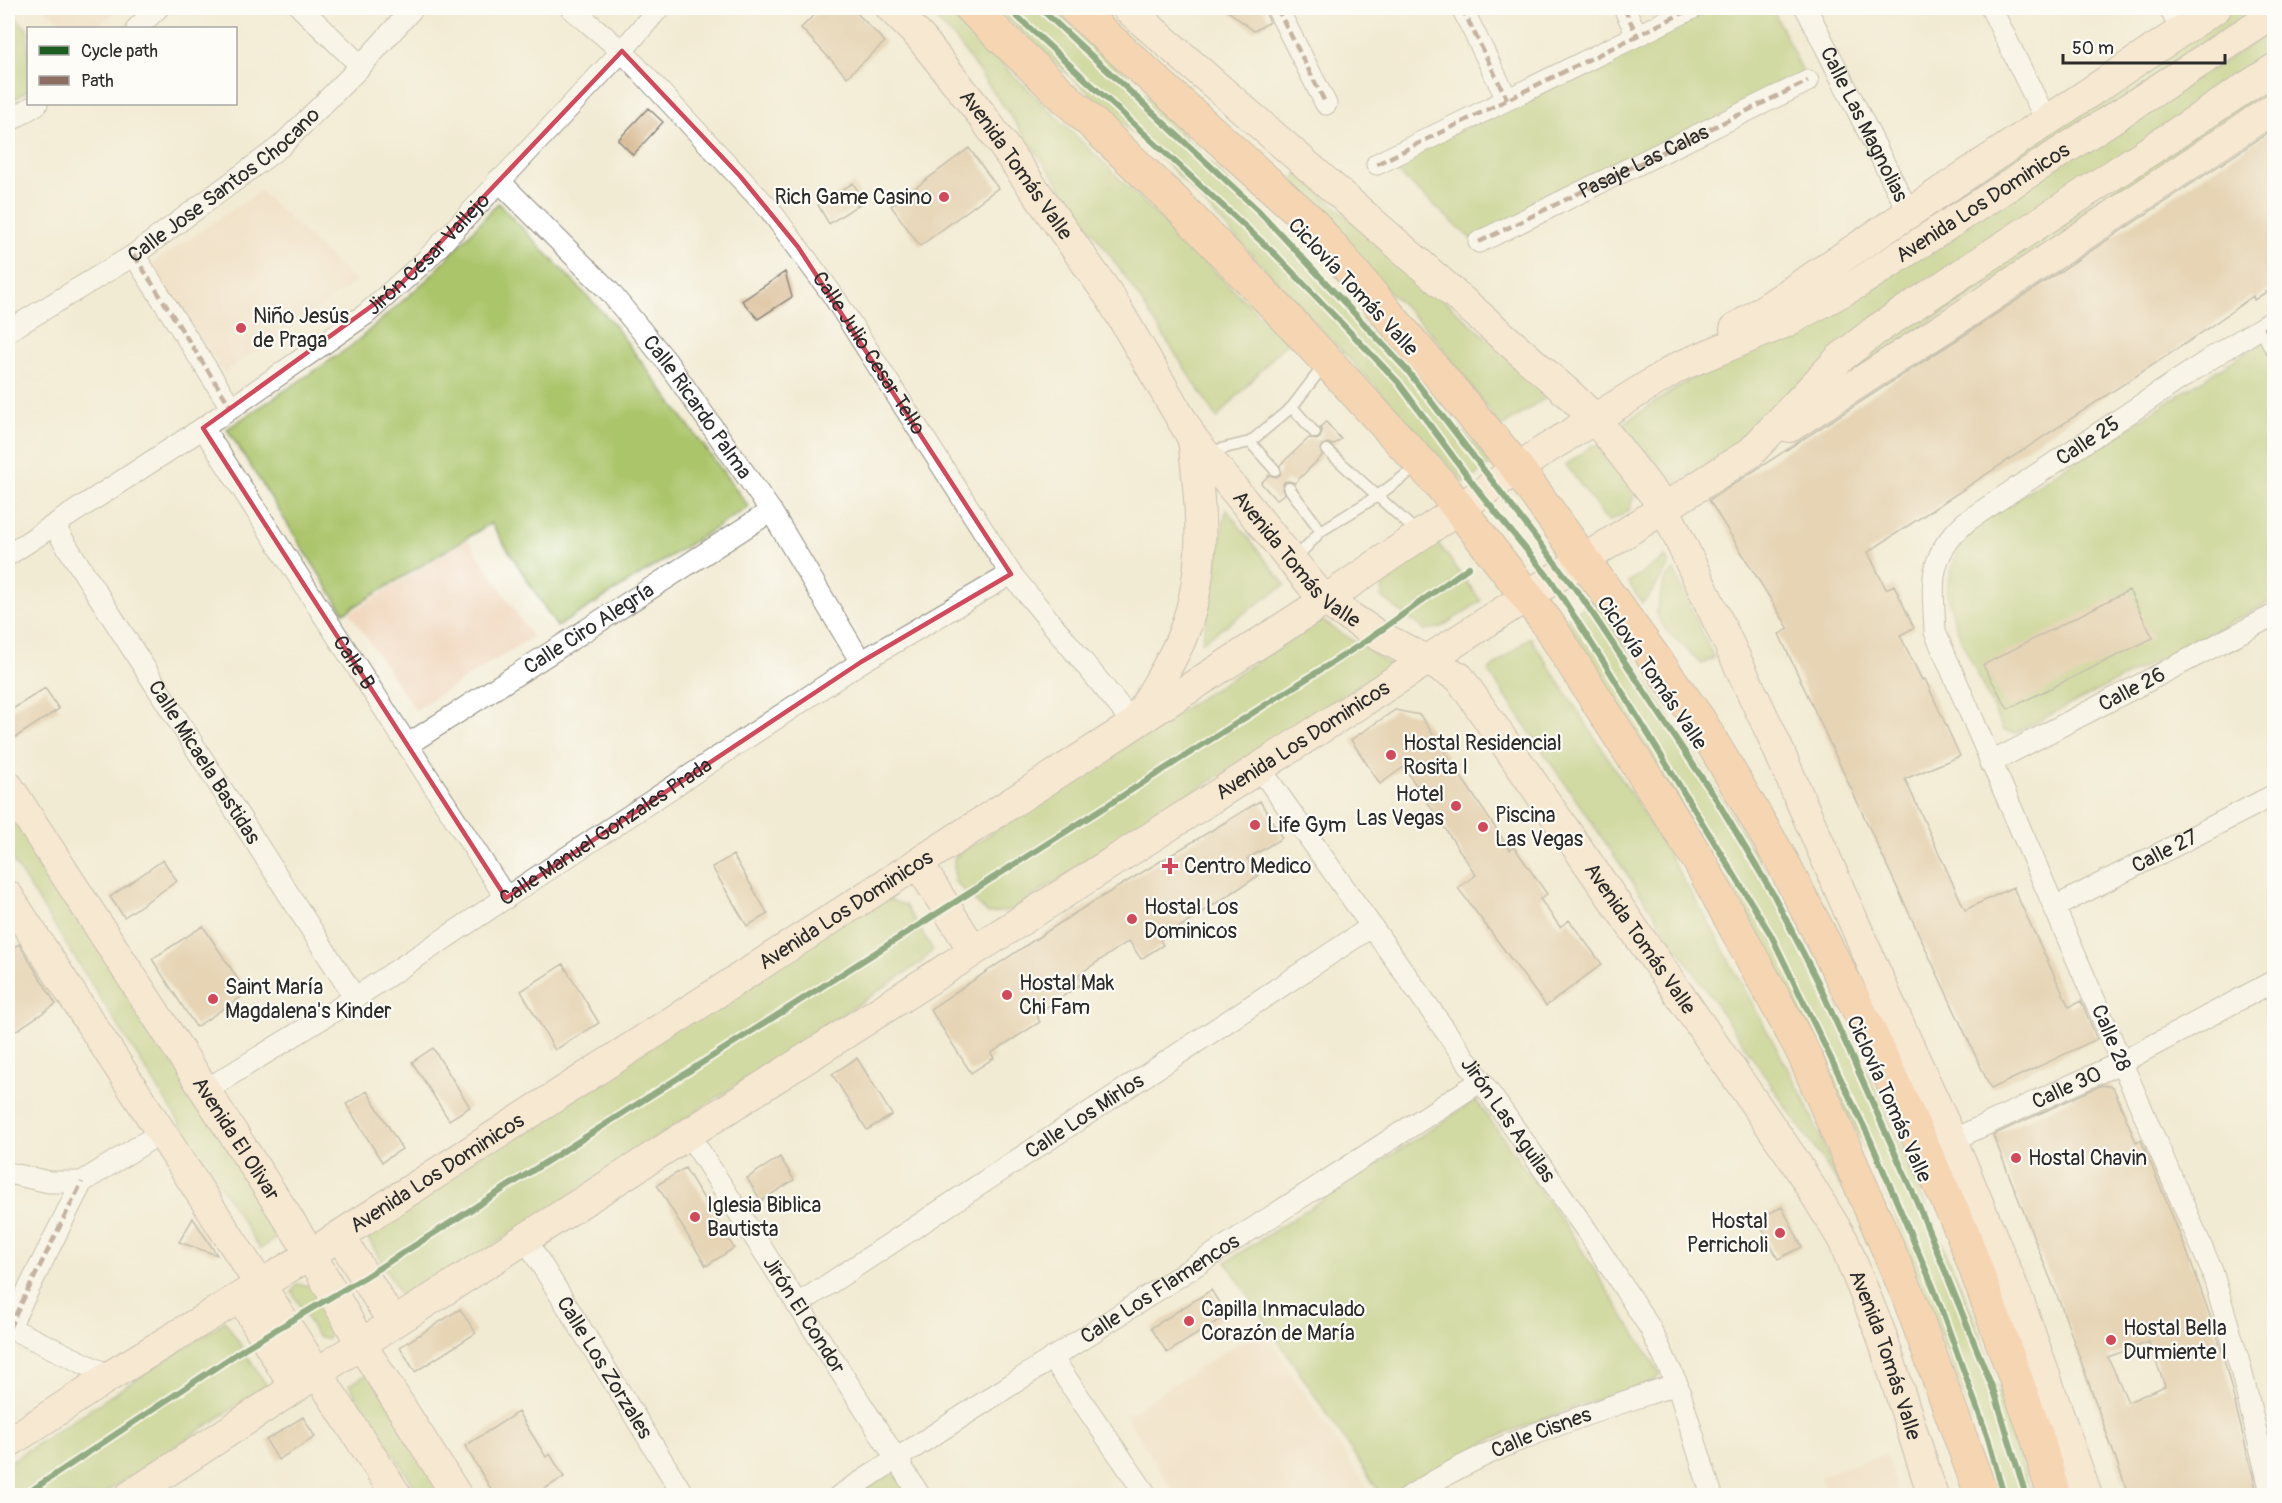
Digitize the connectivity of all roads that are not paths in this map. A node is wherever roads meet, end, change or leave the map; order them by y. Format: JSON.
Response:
{"nodes":[{"id":1,"x":158,"y":8,"type":"edge"},
{"id":2,"x":301,"y":8,"type":"edge"},
{"id":3,"x":413,"y":8,"type":"edge"},
{"id":4,"x":571,"y":8,"type":"edge"},
{"id":5,"x":659,"y":8,"type":"edge"},
{"id":6,"x":891,"y":8,"type":"edge"},
{"id":7,"x":971,"y":8,"type":"edge"},
{"id":8,"x":1075,"y":8,"type":"edge"},
{"id":9,"x":1127,"y":8,"type":"edge"},
{"id":10,"x":1277,"y":8,"type":"edge"},
{"id":11,"x":1462,"y":8,"type":"edge"},
{"id":12,"x":1624,"y":8,"type":"edge"},
{"id":13,"x":1693,"y":8,"type":"edge"},
{"id":14,"x":1806,"y":8,"type":"edge"},
{"id":15,"x":1991,"y":8,"type":"edge"},
{"id":16,"x":2216,"y":8,"type":"edge"},
{"id":17,"x":2274,"y":14,"type":"edge"},
{"id":18,"x":2175,"y":20,"type":"edge"},
{"id":19,"x":139,"y":27,"type":"edge"},
{"id":20,"x":1637,"y":35,"type":"junction"},
{"id":21,"x":622,"y":51,"type":"junction"},
{"id":22,"x":361,"y":66,"type":"junction"},
{"id":23,"x":2274,"y":69,"type":"edge"},
{"id":24,"x":1808,"y":81,"type":"dead end"},
{"id":25,"x":1507,"y":99,"type":"junction"},
{"id":26,"x":1326,"y":104,"type":"dead end"},
{"id":27,"x":35,"y":105,"type":"edge"},
{"id":28,"x":2274,"y":108,"type":"edge"},
{"id":29,"x":2046,"y":120,"type":"junction"},
{"id":30,"x":8,"y":122,"type":"edge"},
{"id":31,"x":1377,"y":164,"type":"dead end"},
{"id":32,"x":498,"y":180,"type":"junction"},
{"id":33,"x":1908,"y":211,"type":"junction"},
{"id":34,"x":1479,"y":242,"type":"dead end"},
{"id":35,"x":134,"y":255,"type":"junction"},
{"id":36,"x":2270,"y":323,"type":"edge"},
{"id":37,"x":8,"y":331,"type":"edge"},
{"id":38,"x":2274,"y":345,"type":"edge"},
{"id":39,"x":1327,"y":362,"type":"junction"},
{"id":40,"x":1678,"y":368,"type":"junction"},
{"id":41,"x":231,"y":407,"type":"junction"},
{"id":42,"x":1292,"y":407,"type":"junction"},
{"id":43,"x":1595,"y":419,"type":"junction"},
{"id":44,"x":203,"y":428,"type":"junction"},
{"id":45,"x":1314,"y":433,"type":"dead end"},
{"id":46,"x":1250,"y":442,"type":"junction"},
{"id":47,"x":1199,"y":446,"type":"junction"},
{"id":48,"x":1328,"y":450,"type":"dead end"},
{"id":49,"x":1750,"y":453,"type":"junction"},
{"id":50,"x":1422,"y":463,"type":"junction"},
{"id":51,"x":1517,"y":468,"type":"junction"},
{"id":52,"x":1275,"y":470,"type":"dead end"},
{"id":53,"x":1289,"y":488,"type":"dead end"},
{"id":54,"x":1376,"y":496,"type":"junction"},
{"id":55,"x":1458,"y":507,"type":"junction"},
{"id":56,"x":1664,"y":507,"type":"junction"},
{"id":57,"x":771,"y":511,"type":"junction"},
{"id":58,"x":54,"y":526,"type":"junction"},
{"id":59,"x":1321,"y":531,"type":"junction"},
{"id":60,"x":1419,"y":533,"type":"junction"},
{"id":61,"x":8,"y":555,"type":"edge"},
{"id":62,"x":1582,"y":560,"type":"junction"},
{"id":63,"x":1292,"y":562,"type":"junction"},
{"id":64,"x":1011,"y":574,"type":"junction"},
{"id":65,"x":1933,"y":588,"type":"joint"},
{"id":66,"x":1528,"y":595,"type":"junction"},
{"id":67,"x":1324,"y":600,"type":"junction"},
{"id":68,"x":2274,"y":615,"type":"edge"},
{"id":69,"x":1426,"y":660,"type":"junction"},
{"id":70,"x":861,"y":662,"type":"junction"},
{"id":71,"x":1135,"y":723,"type":"junction"},
{"id":72,"x":407,"y":745,"type":"junction"},
{"id":73,"x":1990,"y":763,"type":"junction"},
{"id":74,"x":1259,"y":767,"type":"junction"},
{"id":75,"x":8,"y":786,"type":"edge"},
{"id":76,"x":2274,"y":795,"type":"edge"},
{"id":77,"x":918,"y":863,"type":"junction"},
{"id":78,"x":8,"y":896,"type":"edge"},
{"id":79,"x":506,"y":898,"type":"junction"},
{"id":80,"x":2055,"y":907,"type":"junction"},
{"id":81,"x":1371,"y":927,"type":"junction"},
{"id":82,"x":973,"y":950,"type":"junction"},
{"id":83,"x":2273,"y":987,"type":"edge"},
{"id":84,"x":355,"y":998,"type":"junction"},
{"id":85,"x":2122,"y":1062,"type":"junction"},
{"id":86,"x":1481,"y":1082,"type":"junction"},
{"id":87,"x":204,"y":1091,"type":"junction"},
{"id":88,"x":160,"y":1133,"type":"junction"},
{"id":89,"x":688,"y":1133,"type":"junction"},
{"id":90,"x":1952,"y":1140,"type":"junction"},
{"id":91,"x":9,"y":1174,"type":"edge"},
{"id":92,"x":82,"y":1182,"type":"junction"},
{"id":93,"x":340,"y":1236,"type":"junction"},
{"id":94,"x":525,"y":1239,"type":"junction"},
{"id":95,"x":311,"y":1254,"type":"junction"},
{"id":96,"x":252,"y":1291,"type":"junction"},
{"id":97,"x":796,"y":1305,"type":"junction"},
{"id":98,"x":393,"y":1323,"type":"junction"},
{"id":99,"x":8,"y":1327,"type":"edge"},
{"id":100,"x":361,"y":1344,"type":"junction"},
{"id":101,"x":1053,"y":1359,"type":"junction"},
{"id":102,"x":110,"y":1376,"type":"junction"},
{"id":103,"x":307,"y":1380,"type":"junction"},
{"id":104,"x":1677,"y":1384,"type":"junction"},
{"id":105,"x":8,"y":1443,"type":"edge"},
{"id":106,"x":897,"y":1460,"type":"junction"},
{"id":107,"x":1980,"y":1495,"type":"edge"},
{"id":108,"x":130,"y":1496,"type":"edge"},
{"id":109,"x":397,"y":1496,"type":"edge"},
{"id":110,"x":457,"y":1496,"type":"edge"},
{"id":111,"x":684,"y":1496,"type":"edge"},
{"id":112,"x":839,"y":1496,"type":"edge"},
{"id":113,"x":920,"y":1496,"type":"edge"},
{"id":114,"x":1147,"y":1496,"type":"edge"},
{"id":115,"x":1410,"y":1496,"type":"edge"},
{"id":116,"x":1712,"y":1496,"type":"edge"},
{"id":117,"x":1933,"y":1496,"type":"edge"},
{"id":118,"x":2054,"y":1496,"type":"edge"},
{"id":119,"x":2087,"y":1496,"type":"edge"},
{"id":120,"x":2272,"y":1496,"type":"edge"}],
"edges":[{"from":1,"to":19,"type":"street"},
{"from":2,"to":22,"type":"street"},
{"from":3,"to":22,"type":"street","name":"Calle Jose Santos Chocano"},
{"from":4,"to":21,"type":"street","name":"Calle Julio Cesar Tello"},
{"from":5,"to":21,"type":"street","name":"Jirón César Vallejo"},
{"from":6,"to":47,"type":"main road","name":"Avenida Tomás Valle"},
{"from":7,"to":39,"type":"main road","name":"Avenida Tomás Valle"},
{"from":8,"to":51,"type":"main road"},
{"from":9,"to":43,"type":"main road"},
{"from":10,"to":26,"type":"street"},
{"from":11,"to":25,"type":"street"},
{"from":12,"to":20,"type":"street"},
{"from":13,"to":20,"type":"street"},
{"from":14,"to":33,"type":"street","name":"Calle Las Magnolias"},
{"from":15,"to":29,"type":"street"},
{"from":16,"to":18,"type":"main road","name":"Avenida Los Dominicos"},
{"from":17,"to":40,"type":"main road","name":"Avenida Los Dominicos"},
{"from":18,"to":29,"type":"main road","name":"Avenida Los Dominicos"},
{"from":20,"to":25,"type":"street"},
{"from":21,"to":32,"type":"street","name":"Jirón César Vallejo"},
{"from":21,"to":64,"type":"street","name":"Calle Julio Cesar Tello"},
{"from":22,"to":35,"type":"street","name":"Calle Jose Santos Chocano"},
{"from":23,"to":49,"type":"main road","name":"Avenida Los Dominicos"},
{"from":24,"to":34,"type":"street","name":"Pasaje Las Calas"},
{"from":25,"to":31,"type":"street"},
{"from":27,"to":30,"type":"street"},
{"from":28,"to":49,"type":"main road","name":"Avenida Los Dominicos"},
{"from":29,"to":33,"type":"main road","name":"Avenida Los Dominicos"},
{"from":32,"to":41,"type":"street","name":"Jirón César Vallejo"},
{"from":32,"to":57,"type":"street","name":"Calle Ricardo Palma"},
{"from":33,"to":40,"type":"main road","name":"Avenida Los Dominicos"},
{"from":35,"to":37,"type":"street","name":"Calle Jose Santos Chocano"},
{"from":35,"to":41,"type":"street"},
{"from":36,"to":38,"type":"street"},
{"from":36,"to":65,"type":"street","name":"Calle 25"},
{"from":39,"to":42,"type":"lane"},
{"from":39,"to":50,"type":"main road","name":"Avenida Tomás Valle"},
{"from":40,"to":43,"type":"main road","name":"Avenida Los Dominicos"},
{"from":41,"to":44,"type":"street","name":"Jirón César Vallejo"},
{"from":42,"to":45,"type":"lane"},
{"from":42,"to":46,"type":"lane"},
{"from":43,"to":51,"type":"main road","name":"Avenida Los Dominicos"},
{"from":43,"to":56,"type":"main road"},
{"from":44,"to":58,"type":"street","name":"Jirón César Vallejo"},
{"from":44,"to":72,"type":"street","name":"Calle B"},
{"from":46,"to":47,"type":"lane"},
{"from":46,"to":52,"type":"lane"},
{"from":47,"to":63,"type":"main road","name":"Avenida Tomás Valle"},
{"from":47,"to":71,"type":"main road"},
{"from":48,"to":54,"type":"lane"},
{"from":49,"to":56,"type":"main road","name":"Avenida Los Dominicos"},
{"from":50,"to":54,"type":"lane"},
{"from":50,"to":55,"type":"main road","name":"Avenida Tomás Valle"},
{"from":51,"to":55,"type":"main road","name":"Avenida Los Dominicos"},
{"from":51,"to":62,"type":"main road"},
{"from":53,"to":59,"type":"lane"},
{"from":54,"to":59,"type":"lane"},
{"from":54,"to":60,"type":"lane"},
{"from":55,"to":60,"type":"main road","name":"Avenida Los Dominicos"},
{"from":55,"to":66,"type":"main road","name":"Avenida Tomás Valle"},
{"from":56,"to":62,"type":"main road","name":"Avenida Los Dominicos"},
{"from":56,"to":90,"type":"main road"},
{"from":57,"to":70,"type":"street","name":"Calle Ricardo Palma"},
{"from":57,"to":72,"type":"street","name":"Calle Ciro Alegría"},
{"from":58,"to":61,"type":"street","name":"Jirón César Vallejo"},
{"from":58,"to":84,"type":"street","name":"Calle Micaela Bastidas"},
{"from":59,"to":63,"type":"lane"},
{"from":60,"to":67,"type":"main road","name":"Avenida Los Dominicos"},
{"from":62,"to":66,"type":"main road","name":"Avenida Los Dominicos"},
{"from":62,"to":118,"type":"main road"},
{"from":63,"to":67,"type":"main road","name":"Avenida Tomás Valle"},
{"from":64,"to":70,"type":"street","name":"Calle Manuel Gonzales Prada"},
{"from":64,"to":71,"type":"street","name":"Calle Julio Cesar Tello"},
{"from":65,"to":73,"type":"street","name":"Calle 28"},
{"from":66,"to":69,"type":"main road","name":"Avenida Los Dominicos"},
{"from":66,"to":107,"type":"main road","name":"Avenida Tomás Valle"},
{"from":67,"to":69,"type":"main road","name":"Avenida Tomás Valle"},
{"from":67,"to":71,"type":"main road","name":"Avenida Los Dominicos"},
{"from":68,"to":73,"type":"street","name":"Calle 26"},
{"from":69,"to":74,"type":"main road","name":"Avenida Los Dominicos"},
{"from":69,"to":117,"type":"main road","name":"Avenida Tomás Valle"},
{"from":70,"to":79,"type":"street","name":"Calle Manuel Gonzales Prada"},
{"from":71,"to":77,"type":"main road","name":"Avenida Los Dominicos"},
{"from":72,"to":79,"type":"street","name":"Calle B"},
{"from":73,"to":80,"type":"street","name":"Calle 28"},
{"from":74,"to":81,"type":"street","name":"Jirón Las Aguilas"},
{"from":74,"to":82,"type":"main road","name":"Avenida Los Dominicos"},
{"from":75,"to":87,"type":"main road","name":"Avenida El Olivar"},
{"from":76,"to":80,"type":"street","name":"Calle 27"},
{"from":77,"to":82,"type":"main road"},
{"from":77,"to":93,"type":"main road","name":"Avenida Los Dominicos"},
{"from":78,"to":88,"type":"main road"},
{"from":79,"to":84,"type":"street","name":"Calle Manuel Gonzales Prada"},
{"from":80,"to":85,"type":"street","name":"Calle 28"},
{"from":81,"to":86,"type":"street","name":"Jirón Las Aguilas"},
{"from":81,"to":97,"type":"street","name":"Calle Los Mirlos"},
{"from":82,"to":89,"type":"main road","name":"Avenida Los Dominicos"},
{"from":83,"to":85,"type":"street","name":"Calle 30"},
{"from":84,"to":87,"type":"street","name":"Calle Manuel Gonzales Prada"},
{"from":85,"to":90,"type":"street","name":"Calle 30"},
{"from":85,"to":120,"type":"street","name":"Calle 28"},
{"from":86,"to":101,"type":"street","name":"Calle Los Flamencos"},
{"from":86,"to":104,"type":"street","name":"Jirón Las Aguilas"},
{"from":87,"to":95,"type":"main road","name":"Avenida El Olivar"},
{"from":88,"to":92,"type":"street"},
{"from":88,"to":96,"type":"main road"},
{"from":89,"to":94,"type":"main road","name":"Avenida Los Dominicos"},
{"from":89,"to":97,"type":"street","name":"Jirón El Condor"},
{"from":90,"to":119,"type":"main road"},
{"from":91,"to":92,"type":"street"},
{"from":92,"to":99,"type":"street"},
{"from":93,"to":95,"type":"main road","name":"Avenida Los Dominicos"},
{"from":93,"to":98,"type":"main road"},
{"from":94,"to":98,"type":"main road","name":"Avenida Los Dominicos"},
{"from":94,"to":111,"type":"street","name":"Calle Los Zorzales"},
{"from":95,"to":96,"type":"main road","name":"Avenida Los Dominicos"},
{"from":95,"to":100,"type":"main road","name":"Avenida El Olivar"},
{"from":96,"to":102,"type":"main road","name":"Avenida Los Dominicos"},
{"from":96,"to":103,"type":"main road"},
{"from":97,"to":106,"type":"street","name":"Jirón El Condor"},
{"from":98,"to":100,"type":"main road","name":"Avenida Los Dominicos"},
{"from":99,"to":102,"type":"street"},
{"from":100,"to":103,"type":"main road","name":"Avenida Los Dominicos"},
{"from":100,"to":110,"type":"main road","name":"Avenida El Olivar"},
{"from":101,"to":106,"type":"street","name":"Calle Los Flamencos"},
{"from":101,"to":114,"type":"street"},
{"from":102,"to":105,"type":"main road","name":"Avenida Los Dominicos"},
{"from":103,"to":108,"type":"main road","name":"Avenida Los Dominicos"},
{"from":103,"to":109,"type":"main road"},
{"from":104,"to":115,"type":"street","name":"Calle Cisnes"},
{"from":104,"to":116,"type":"street","name":"Jirón Las Aguilas"},
{"from":106,"to":112,"type":"street","name":"Calle Los Flamencos"},
{"from":106,"to":113,"type":"street","name":"Jirón El Condor"}]}
